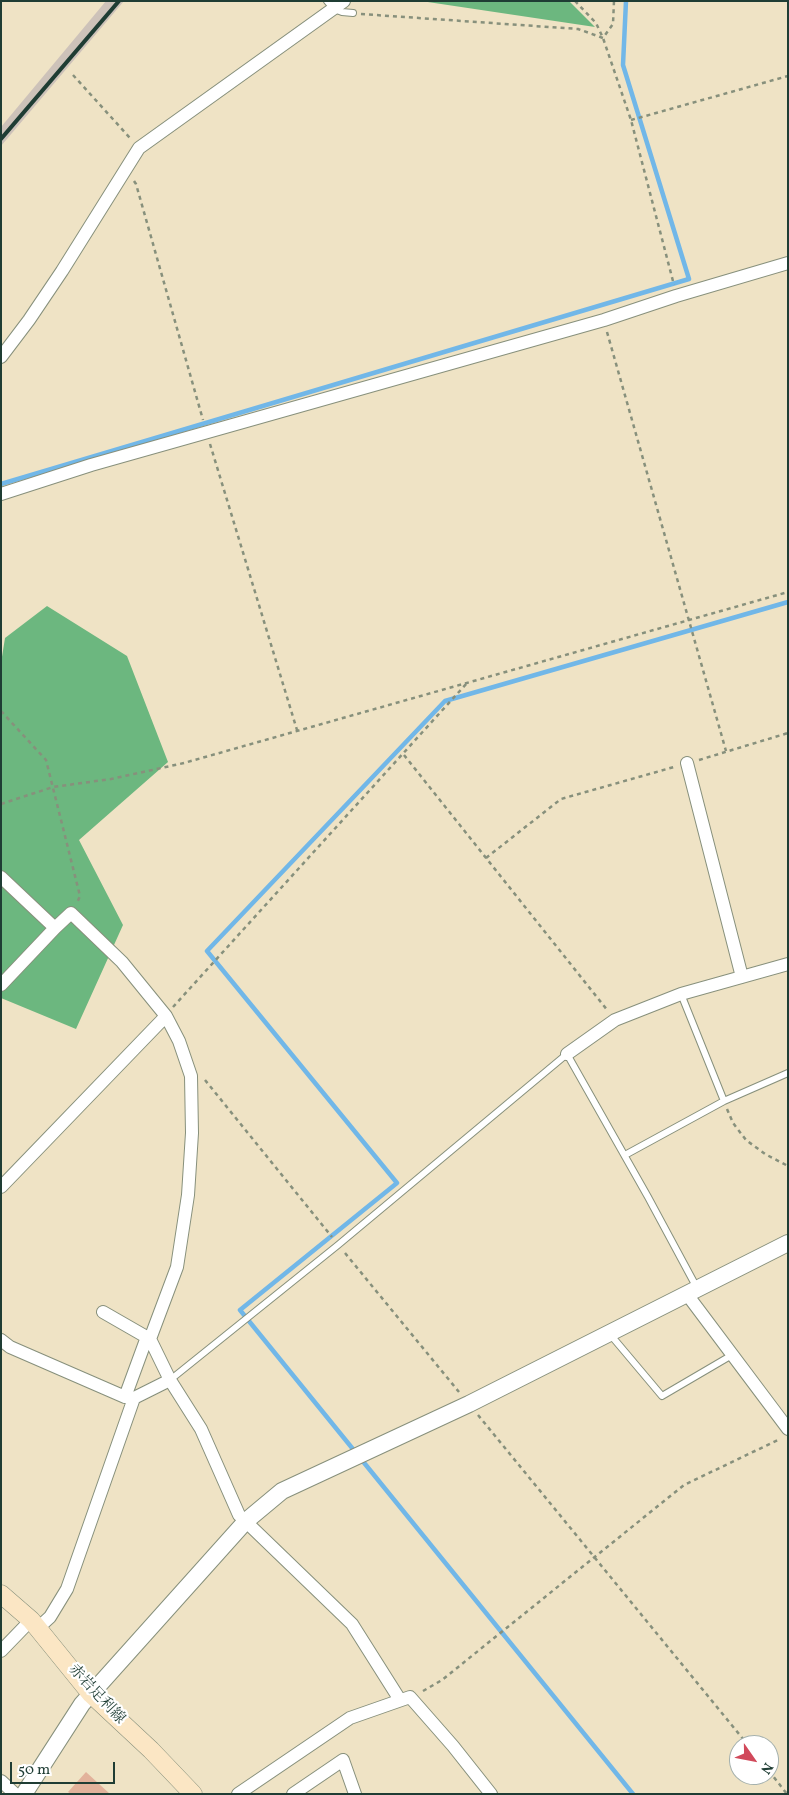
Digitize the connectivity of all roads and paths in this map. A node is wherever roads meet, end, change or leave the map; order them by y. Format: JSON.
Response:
{"nodes":[{"id":1,"x":575,"y":1,"type":"edge"},
{"id":2,"x":614,"y":1,"type":"edge"},
{"id":3,"x":335,"y":4,"type":"edge"},
{"id":4,"x":353,"y":13,"type":"joint"},
{"id":5,"x":603,"y":38,"type":"junction"},
{"id":6,"x":73,"y":75,"type":"dead end"},
{"id":7,"x":788,"y":76,"type":"edge"},
{"id":8,"x":631,"y":120,"type":"junction"},
{"id":9,"x":140,"y":148,"type":"junction"},
{"id":10,"x":126,"y":172,"type":"junction"},
{"id":11,"x":788,"y":263,"type":"edge"},
{"id":12,"x":676,"y":296,"type":"junction"},
{"id":13,"x":604,"y":320,"type":"junction"},
{"id":14,"x":1,"y":357,"type":"edge"},
{"id":15,"x":206,"y":432,"type":"junction"},
{"id":16,"x":1,"y":494,"type":"edge"},
{"id":17,"x":788,"y":592,"type":"edge"},
{"id":18,"x":688,"y":620,"type":"junction"},
{"id":19,"x":468,"y":682,"type":"junction"},
{"id":20,"x":1,"y":711,"type":"edge"},
{"id":21,"x":297,"y":730,"type":"junction"},
{"id":22,"x":788,"y":733,"type":"edge"},
{"id":23,"x":726,"y":751,"type":"junction"},
{"id":24,"x":403,"y":755,"type":"junction"},
{"id":25,"x":687,"y":763,"type":"junction"},
{"id":26,"x":53,"y":787,"type":"junction"},
{"id":27,"x":1,"y":804,"type":"edge"},
{"id":28,"x":486,"y":858,"type":"junction"},
{"id":29,"x":1,"y":877,"type":"edge"},
{"id":30,"x":72,"y":913,"type":"junction"},
{"id":31,"x":55,"y":928,"type":"junction"},
{"id":32,"x":788,"y":964,"type":"edge"},
{"id":33,"x":742,"y":977,"type":"junction"},
{"id":34,"x":1,"y":985,"type":"edge"},
{"id":35,"x":681,"y":994,"type":"junction"},
{"id":36,"x":166,"y":1016,"type":"junction"},
{"id":37,"x":615,"y":1020,"type":"junction"},
{"id":38,"x":567,"y":1054,"type":"junction"},
{"id":39,"x":788,"y":1073,"type":"edge"},
{"id":40,"x":724,"y":1101,"type":"junction"},
{"id":41,"x":624,"y":1155,"type":"junction"},
{"id":42,"x":788,"y":1166,"type":"edge"},
{"id":43,"x":1,"y":1187,"type":"edge"},
{"id":44,"x":788,"y":1243,"type":"edge"},
{"id":45,"x":692,"y":1291,"type":"junction"},
{"id":46,"x":103,"y":1312,"type":"dead end"},
{"id":47,"x":609,"y":1332,"type":"junction"},
{"id":48,"x":148,"y":1338,"type":"junction"},
{"id":49,"x":1,"y":1340,"type":"edge"},
{"id":50,"x":732,"y":1355,"type":"junction"},
{"id":51,"x":170,"y":1380,"type":"junction"},
{"id":52,"x":129,"y":1398,"type":"junction"},
{"id":53,"x":469,"y":1404,"type":"junction"},
{"id":54,"x":788,"y":1429,"type":"edge"},
{"id":55,"x":788,"y":1436,"type":"edge"},
{"id":56,"x":246,"y":1521,"type":"junction"},
{"id":57,"x":595,"y":1556,"type":"junction"},
{"id":58,"x":1,"y":1594,"type":"edge"},
{"id":59,"x":34,"y":1624,"type":"junction"},
{"id":60,"x":1,"y":1651,"type":"edge"},
{"id":61,"x":91,"y":1694,"type":"junction"},
{"id":62,"x":405,"y":1699,"type":"junction"},
{"id":63,"x":740,"y":1735,"type":"edge"},
{"id":64,"x":1,"y":1781,"type":"edge"},
{"id":65,"x":779,"y":1784,"type":"edge"},
{"id":66,"x":15,"y":1794,"type":"edge"},
{"id":67,"x":24,"y":1794,"type":"edge"},
{"id":68,"x":193,"y":1794,"type":"edge"},
{"id":69,"x":238,"y":1794,"type":"edge"},
{"id":70,"x":293,"y":1794,"type":"edge"},
{"id":71,"x":355,"y":1794,"type":"edge"},
{"id":72,"x":491,"y":1794,"type":"edge"},
{"id":73,"x":787,"y":1794,"type":"edge"}],
"edges":[{"from":1,"to":5,"type":"path"},
{"from":2,"to":5,"type":"path"},
{"from":3,"to":4,"type":"lane"},
{"from":3,"to":9,"type":"street"},
{"from":4,"to":5,"type":"path"},
{"from":5,"to":8,"type":"path"},
{"from":6,"to":9,"type":"path"},
{"from":7,"to":8,"type":"path"},
{"from":8,"to":12,"type":"path"},
{"from":9,"to":10,"type":"street"},
{"from":10,"to":14,"type":"street"},
{"from":10,"to":15,"type":"path"},
{"from":11,"to":12,"type":"street"},
{"from":12,"to":13,"type":"street"},
{"from":13,"to":15,"type":"street"},
{"from":13,"to":18,"type":"path"},
{"from":15,"to":16,"type":"street"},
{"from":15,"to":21,"type":"path"},
{"from":17,"to":18,"type":"path"},
{"from":18,"to":19,"type":"path"},
{"from":18,"to":23,"type":"path"},
{"from":19,"to":21,"type":"path"},
{"from":19,"to":24,"type":"path"},
{"from":20,"to":26,"type":"path"},
{"from":21,"to":26,"type":"path"},
{"from":22,"to":23,"type":"path"},
{"from":23,"to":25,"type":"path"},
{"from":24,"to":28,"type":"path"},
{"from":24,"to":36,"type":"path"},
{"from":25,"to":28,"type":"path"},
{"from":25,"to":33,"type":"street"},
{"from":26,"to":27,"type":"path"},
{"from":26,"to":30,"type":"path"},
{"from":28,"to":37,"type":"path"},
{"from":29,"to":31,"type":"street"},
{"from":30,"to":31,"type":"street"},
{"from":30,"to":36,"type":"street"},
{"from":31,"to":34,"type":"street"},
{"from":32,"to":33,"type":"street"},
{"from":33,"to":35,"type":"street"},
{"from":35,"to":37,"type":"street"},
{"from":35,"to":40,"type":"lane"},
{"from":36,"to":43,"type":"street"},
{"from":36,"to":48,"type":"street"},
{"from":37,"to":38,"type":"street"},
{"from":38,"to":41,"type":"lane"},
{"from":38,"to":51,"type":"lane"},
{"from":39,"to":40,"type":"lane"},
{"from":40,"to":41,"type":"lane"},
{"from":40,"to":42,"type":"path"},
{"from":41,"to":45,"type":"lane"},
{"from":44,"to":45,"type":"street"},
{"from":45,"to":47,"type":"street"},
{"from":45,"to":50,"type":"street"},
{"from":46,"to":48,"type":"street"},
{"from":47,"to":50,"type":"lane"},
{"from":47,"to":53,"type":"street"},
{"from":48,"to":51,"type":"street"},
{"from":48,"to":52,"type":"street"},
{"from":49,"to":52,"type":"street"},
{"from":50,"to":54,"type":"street"},
{"from":51,"to":52,"type":"street"},
{"from":51,"to":56,"type":"street"},
{"from":52,"to":59,"type":"street"},
{"from":53,"to":56,"type":"street"},
{"from":53,"to":57,"type":"path"},
{"from":55,"to":57,"type":"path"},
{"from":56,"to":61,"type":"street"},
{"from":56,"to":62,"type":"street"},
{"from":57,"to":62,"type":"path"},
{"from":57,"to":63,"type":"path"},
{"from":58,"to":59,"type":"main road","name":"赤岩足利線"},
{"from":59,"to":60,"type":"street"},
{"from":59,"to":61,"type":"main road","name":"赤岩足利線"},
{"from":61,"to":67,"type":"street"},
{"from":61,"to":68,"type":"main road","name":"赤岩足利線"},
{"from":62,"to":69,"type":"street"},
{"from":62,"to":72,"type":"street"},
{"from":64,"to":66,"type":"street"},
{"from":65,"to":73,"type":"path"},
{"from":70,"to":71,"type":"street"}]}
